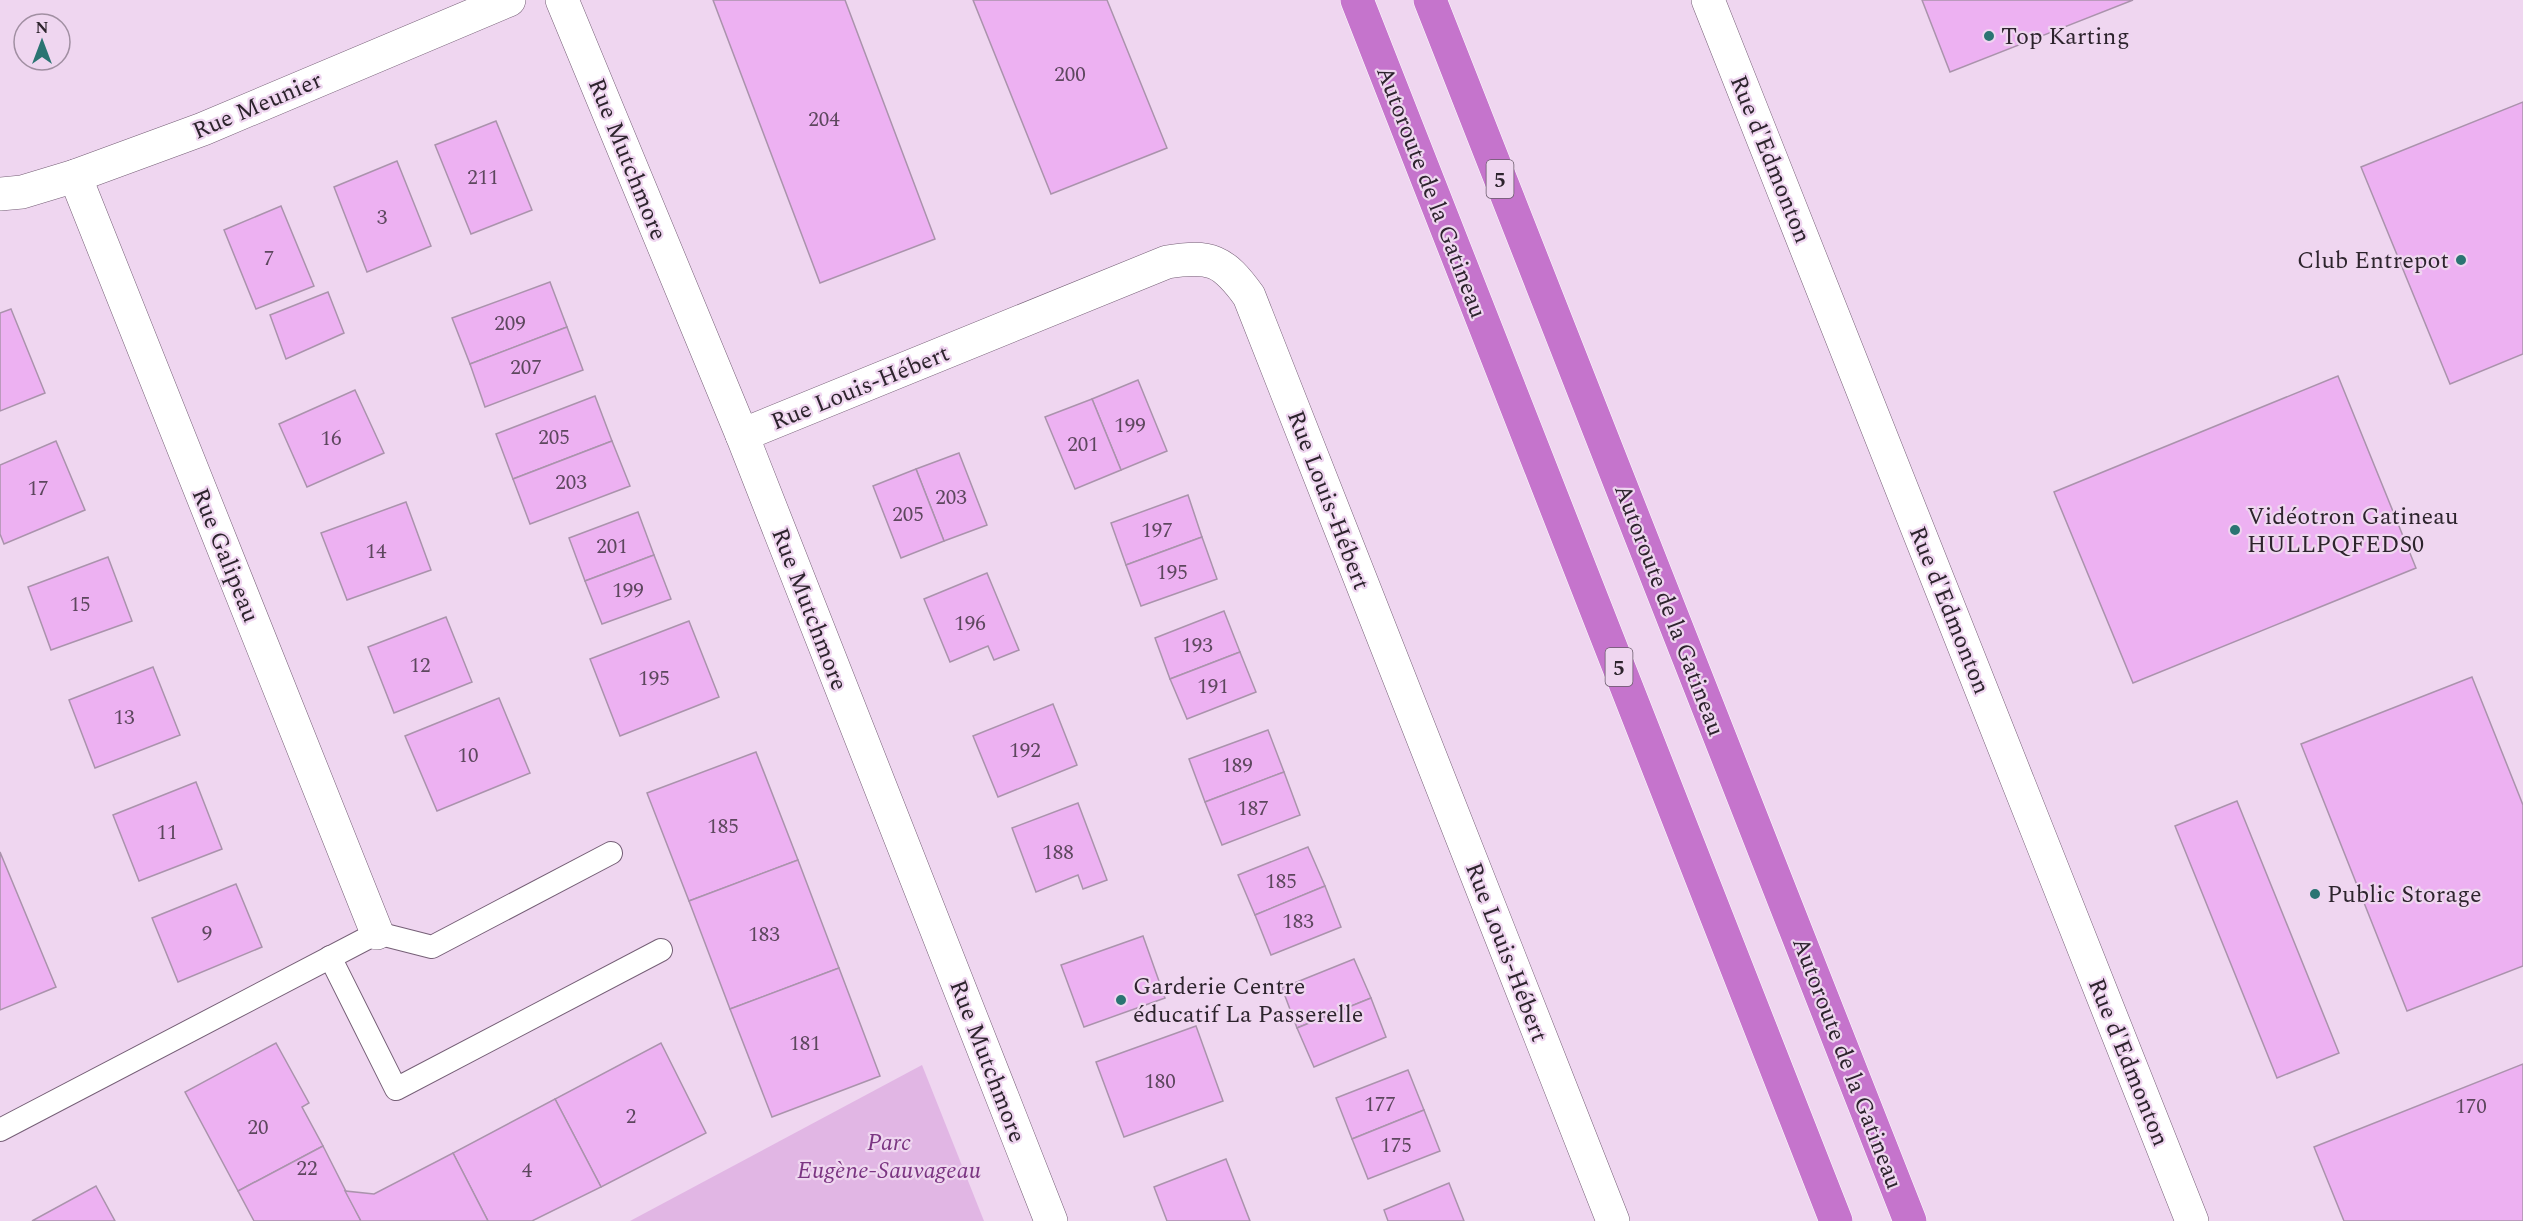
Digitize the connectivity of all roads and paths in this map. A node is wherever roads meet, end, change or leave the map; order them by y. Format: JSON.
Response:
{"nodes":[{"id":1,"x":509,"y":0,"type":"edge"},
{"id":2,"x":562,"y":0,"type":"edge"},
{"id":3,"x":1357,"y":0,"type":"edge"},
{"id":4,"x":1430,"y":0,"type":"edge"},
{"id":5,"x":1708,"y":0,"type":"edge"},
{"id":6,"x":75,"y":176,"type":"junction"},
{"id":7,"x":0,"y":194,"type":"edge"},
{"id":8,"x":742,"y":435,"type":"junction"},
{"id":9,"x":611,"y":853,"type":"dead end"},
{"id":10,"x":377,"y":933,"type":"junction"},
{"id":11,"x":661,"y":950,"type":"dead end"},
{"id":12,"x":330,"y":957,"type":"junction"},
{"id":13,"x":0,"y":1130,"type":"edge"},
{"id":14,"x":1051,"y":1221,"type":"edge"},
{"id":15,"x":1613,"y":1221,"type":"edge"},
{"id":16,"x":1836,"y":1221,"type":"edge"},
{"id":17,"x":1910,"y":1221,"type":"edge"},
{"id":18,"x":2192,"y":1221,"type":"edge"}],
"edges":[{"from":1,"to":6,"type":"street","name":"Rue Meunier"},
{"from":2,"to":8,"type":"street","name":"Rue Mutchmore"},
{"from":3,"to":16,"type":"highway","name":"Autoroute de la Gatineau","number":"5"},
{"from":4,"to":17,"type":"highway","name":"Autoroute de la Gatineau","number":"5"},
{"from":5,"to":18,"type":"street","name":"Rue d'Edmonton"},
{"from":6,"to":7,"type":"street","name":"Rue Meunier"},
{"from":6,"to":10,"type":"street","name":"Rue Galipeau"},
{"from":8,"to":14,"type":"street","name":"Rue Mutchmore"},
{"from":8,"to":15,"type":"street","name":"Rue Louis-Hébert"},
{"from":9,"to":10,"type":"lane"},
{"from":10,"to":12,"type":"lane"},
{"from":11,"to":12,"type":"lane"},
{"from":12,"to":13,"type":"lane"}]}
